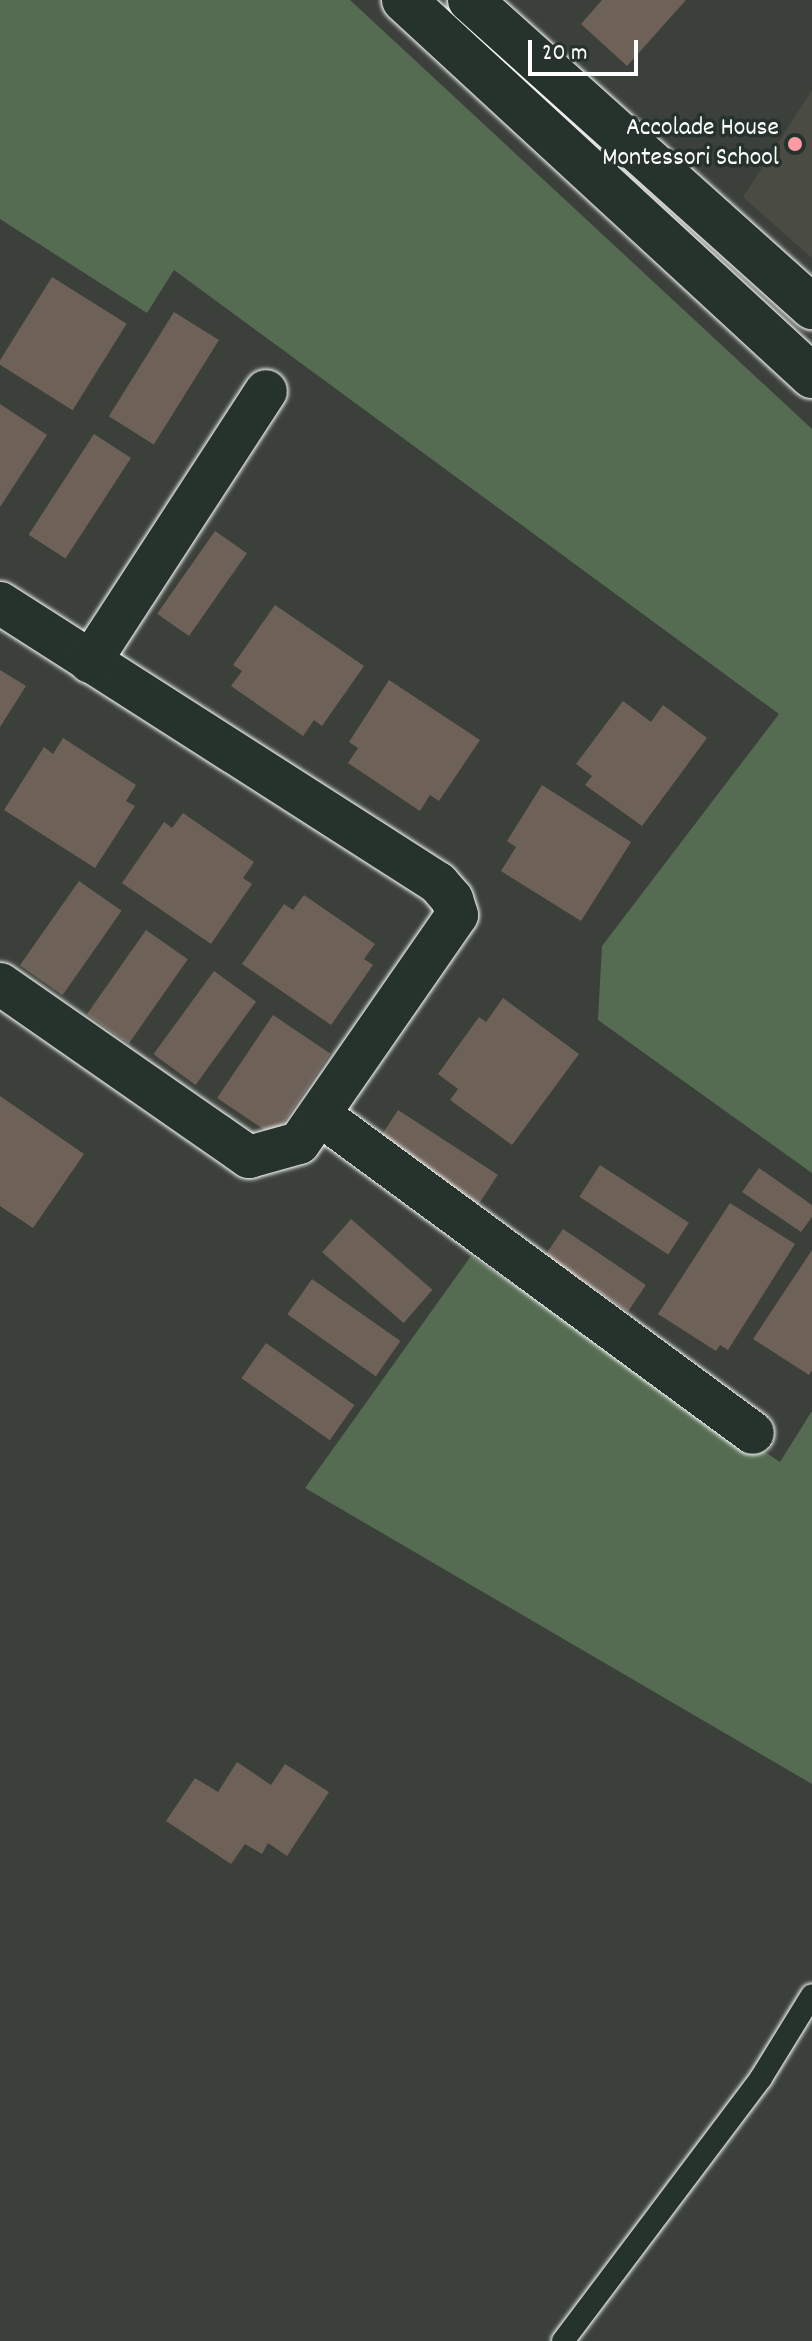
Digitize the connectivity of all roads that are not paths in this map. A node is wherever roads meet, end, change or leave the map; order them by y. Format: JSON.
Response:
{"nodes":[{"id":1,"x":404,"y":0,"type":"edge"},
{"id":2,"x":470,"y":0,"type":"edge"},
{"id":3,"x":812,"y":307,"type":"edge"},
{"id":4,"x":812,"y":376,"type":"edge"},
{"id":5,"x":266,"y":391,"type":"dead end"},
{"id":6,"x":0,"y":603,"type":"edge"},
{"id":7,"x":90,"y":662,"type":"junction"},
{"id":8,"x":0,"y":984,"type":"edge"},
{"id":9,"x":320,"y":1115,"type":"junction"},
{"id":10,"x":753,"y":1433,"type":"dead end"},
{"id":11,"x":812,"y":1995,"type":"edge"},
{"id":12,"x":563,"y":2341,"type":"edge"}],
"edges":[{"from":1,"to":4,"type":"street"},
{"from":2,"to":3,"type":"street"},
{"from":5,"to":7,"type":"street"},
{"from":6,"to":7,"type":"street"},
{"from":7,"to":9,"type":"street"},
{"from":8,"to":9,"type":"street"},
{"from":9,"to":10,"type":"street"},
{"from":11,"to":12,"type":"lane"}]}
